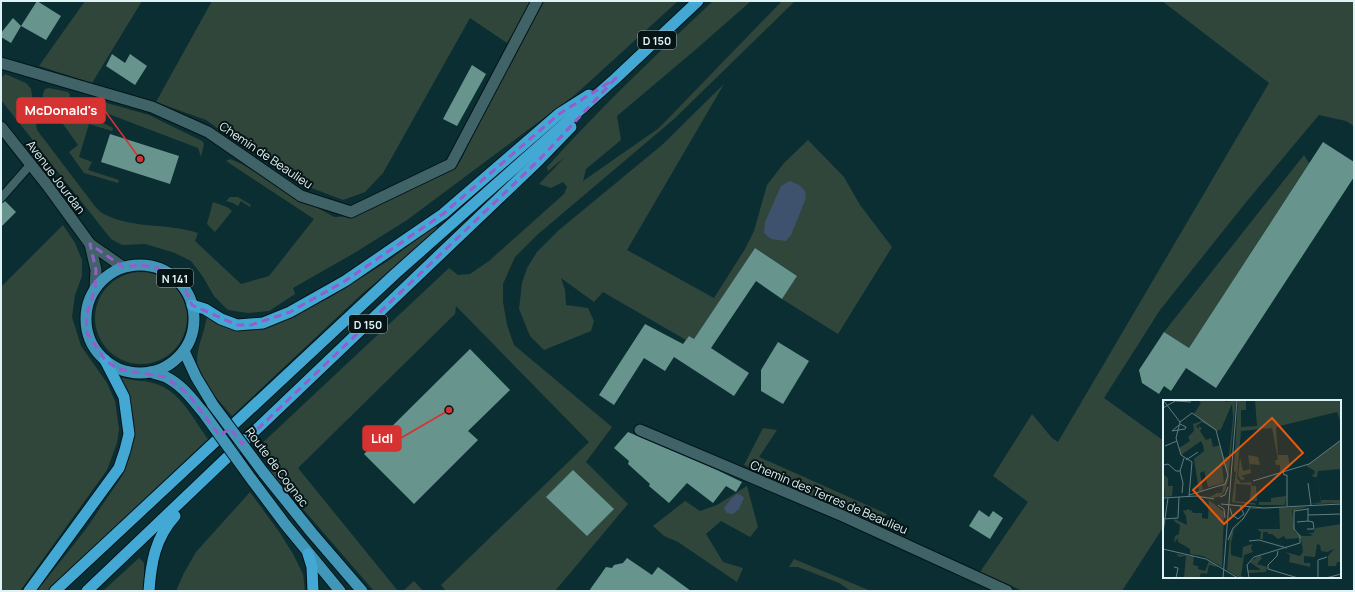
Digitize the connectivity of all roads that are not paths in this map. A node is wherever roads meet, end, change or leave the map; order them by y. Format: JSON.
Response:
{"nodes":[{"id":1,"x":537,"y":1,"type":"edge"},
{"id":2,"x":698,"y":1,"type":"edge"},
{"id":3,"x":1,"y":63,"type":"edge"},
{"id":4,"x":616,"y":78,"type":"junction"},
{"id":5,"x":1,"y":127,"type":"edge"},
{"id":6,"x":31,"y":164,"type":"junction"},
{"id":7,"x":1,"y":198,"type":"edge"},
{"id":8,"x":90,"y":244,"type":"junction"},
{"id":9,"x":123,"y":267,"type":"junction"},
{"id":10,"x":95,"y":288,"type":"junction"},
{"id":11,"x":192,"y":305,"type":"junction"},
{"id":12,"x":184,"y":350,"type":"junction"},
{"id":13,"x":105,"y":360,"type":"junction"},
{"id":14,"x":150,"y":372,"type":"junction"},
{"id":15,"x":640,"y":430,"type":"dead end"},
{"id":16,"x":198,"y":487,"type":"junction"},
{"id":17,"x":308,"y":554,"type":"junction"},
{"id":18,"x":1003,"y":590,"type":"edge"},
{"id":19,"x":29,"y":591,"type":"edge"},
{"id":20,"x":55,"y":591,"type":"edge"},
{"id":21,"x":88,"y":591,"type":"edge"},
{"id":22,"x":149,"y":591,"type":"edge"},
{"id":23,"x":313,"y":591,"type":"edge"},
{"id":24,"x":340,"y":591,"type":"edge"},
{"id":25,"x":362,"y":591,"type":"edge"}],
"edges":[{"from":1,"to":3,"type":"street","name":"Chemin de Beaulieu"},
{"from":2,"to":4,"type":"highway","number":"D 150"},
{"from":4,"to":11,"type":"highway"},
{"from":4,"to":16,"type":"highway","number":"D 150"},
{"from":4,"to":20,"type":"highway","number":"D 150"},
{"from":5,"to":6,"type":"street","name":"Avenue Jourdan"},
{"from":6,"to":7,"type":"lane"},
{"from":6,"to":8,"type":"street","name":"Avenue Jourdan"},
{"from":8,"to":9,"type":"street","name":"Avenue Jourdan"},
{"from":8,"to":10,"type":"street","name":"Avenue Jourdan"},
{"from":9,"to":10,"type":"main road","number":"N 141"},
{"from":9,"to":11,"type":"main road","number":"N 141"},
{"from":10,"to":13,"type":"main road","number":"N 141"},
{"from":11,"to":12,"type":"main road","number":"N 141"},
{"from":12,"to":14,"type":"main road","number":"N 141"},
{"from":12,"to":25,"type":"main road","name":"Route de Cognac","bridge":true},
{"from":13,"to":14,"type":"main road","number":"N 141"},
{"from":13,"to":19,"type":"highway"},
{"from":14,"to":17,"type":"main road","number":"N 141","bridge":true},
{"from":15,"to":18,"type":"street","name":"Chemin des Terres de Beaulieu"},
{"from":16,"to":21,"type":"highway","number":"D 150"},
{"from":16,"to":22,"type":"highway"},
{"from":17,"to":23,"type":"highway"},
{"from":17,"to":24,"type":"main road","number":"N 141"}]}
